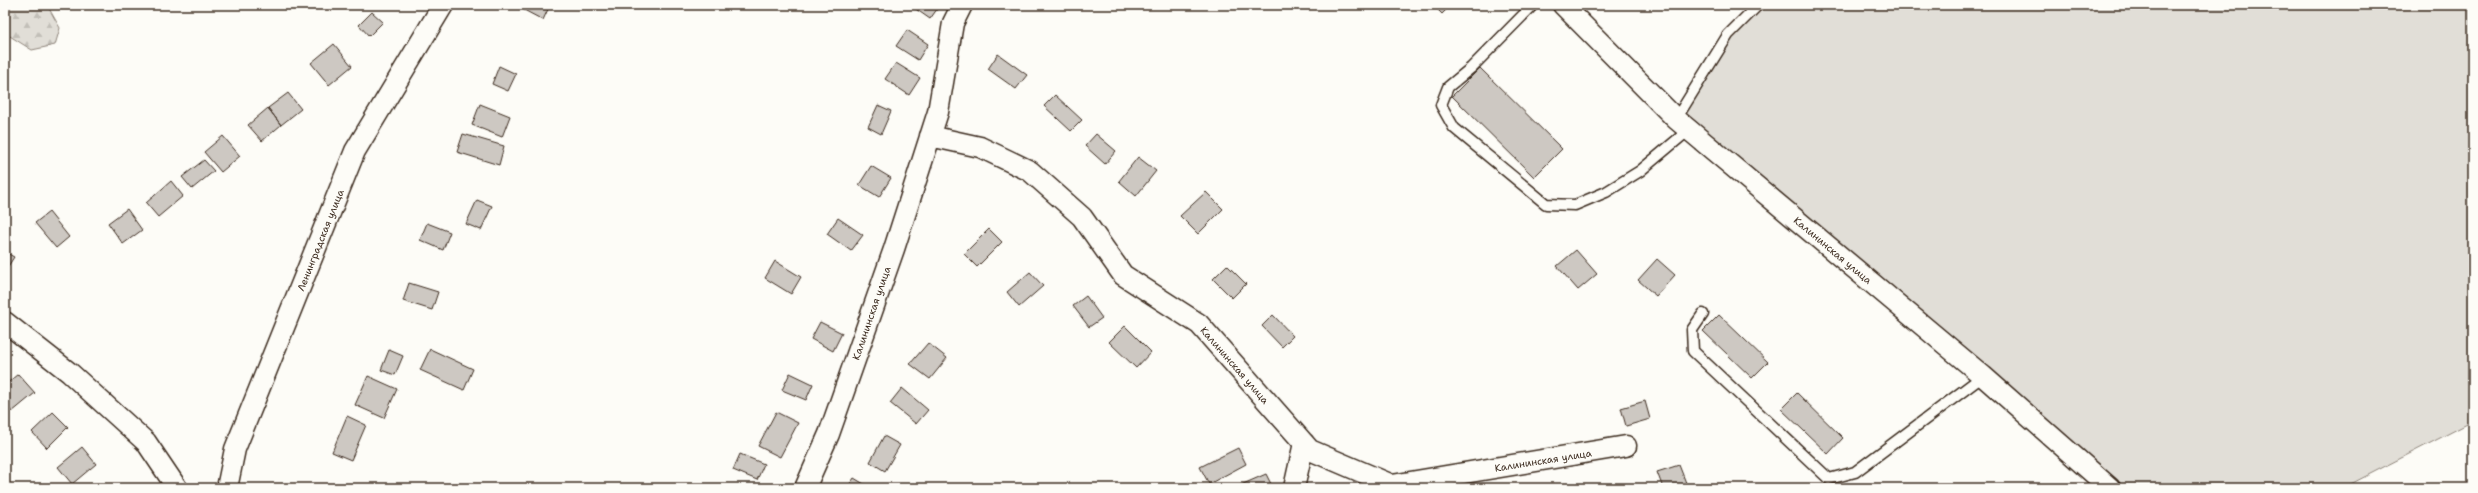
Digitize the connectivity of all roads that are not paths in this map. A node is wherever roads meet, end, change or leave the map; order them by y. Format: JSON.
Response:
{"nodes":[{"id":1,"x":443,"y":5,"type":"edge"},
{"id":2,"x":962,"y":5,"type":"edge"},
{"id":3,"x":1533,"y":5,"type":"edge"},
{"id":4,"x":1562,"y":5,"type":"edge"},
{"id":5,"x":1758,"y":5,"type":"edge"},
{"id":6,"x":1683,"y":124,"type":"junction"},
{"id":7,"x":930,"y":136,"type":"junction"},
{"id":8,"x":1702,"y":314,"type":"dead end"},
{"id":9,"x":5,"y":322,"type":"edge"},
{"id":10,"x":1983,"y":376,"type":"junction"},
{"id":11,"x":1304,"y":443,"type":"junction"},
{"id":12,"x":1626,"y":446,"type":"dead end"},
{"id":13,"x":177,"y":488,"type":"edge"},
{"id":14,"x":227,"y":488,"type":"edge"},
{"id":15,"x":805,"y":488,"type":"edge"},
{"id":16,"x":1294,"y":488,"type":"edge"},
{"id":17,"x":2110,"y":488,"type":"edge"}],
"edges":[{"from":1,"to":14,"type":"street","name":"Ленинградская улица"},
{"from":2,"to":7,"type":"street","name":"Калининская улица"},
{"from":3,"to":6,"type":"lane"},
{"from":4,"to":6,"type":"street","name":"Калининская улица"},
{"from":5,"to":6,"type":"lane"},
{"from":6,"to":10,"type":"street","name":"Калининская улица"},
{"from":7,"to":11,"type":"street","name":"Калининская улица"},
{"from":7,"to":15,"type":"street","name":"Калининская улица"},
{"from":8,"to":10,"type":"lane"},
{"from":9,"to":13,"type":"street"},
{"from":10,"to":17,"type":"street","name":"Калининская улица"},
{"from":11,"to":12,"type":"street","name":"Калининская улица"},
{"from":11,"to":16,"type":"street"}]}
